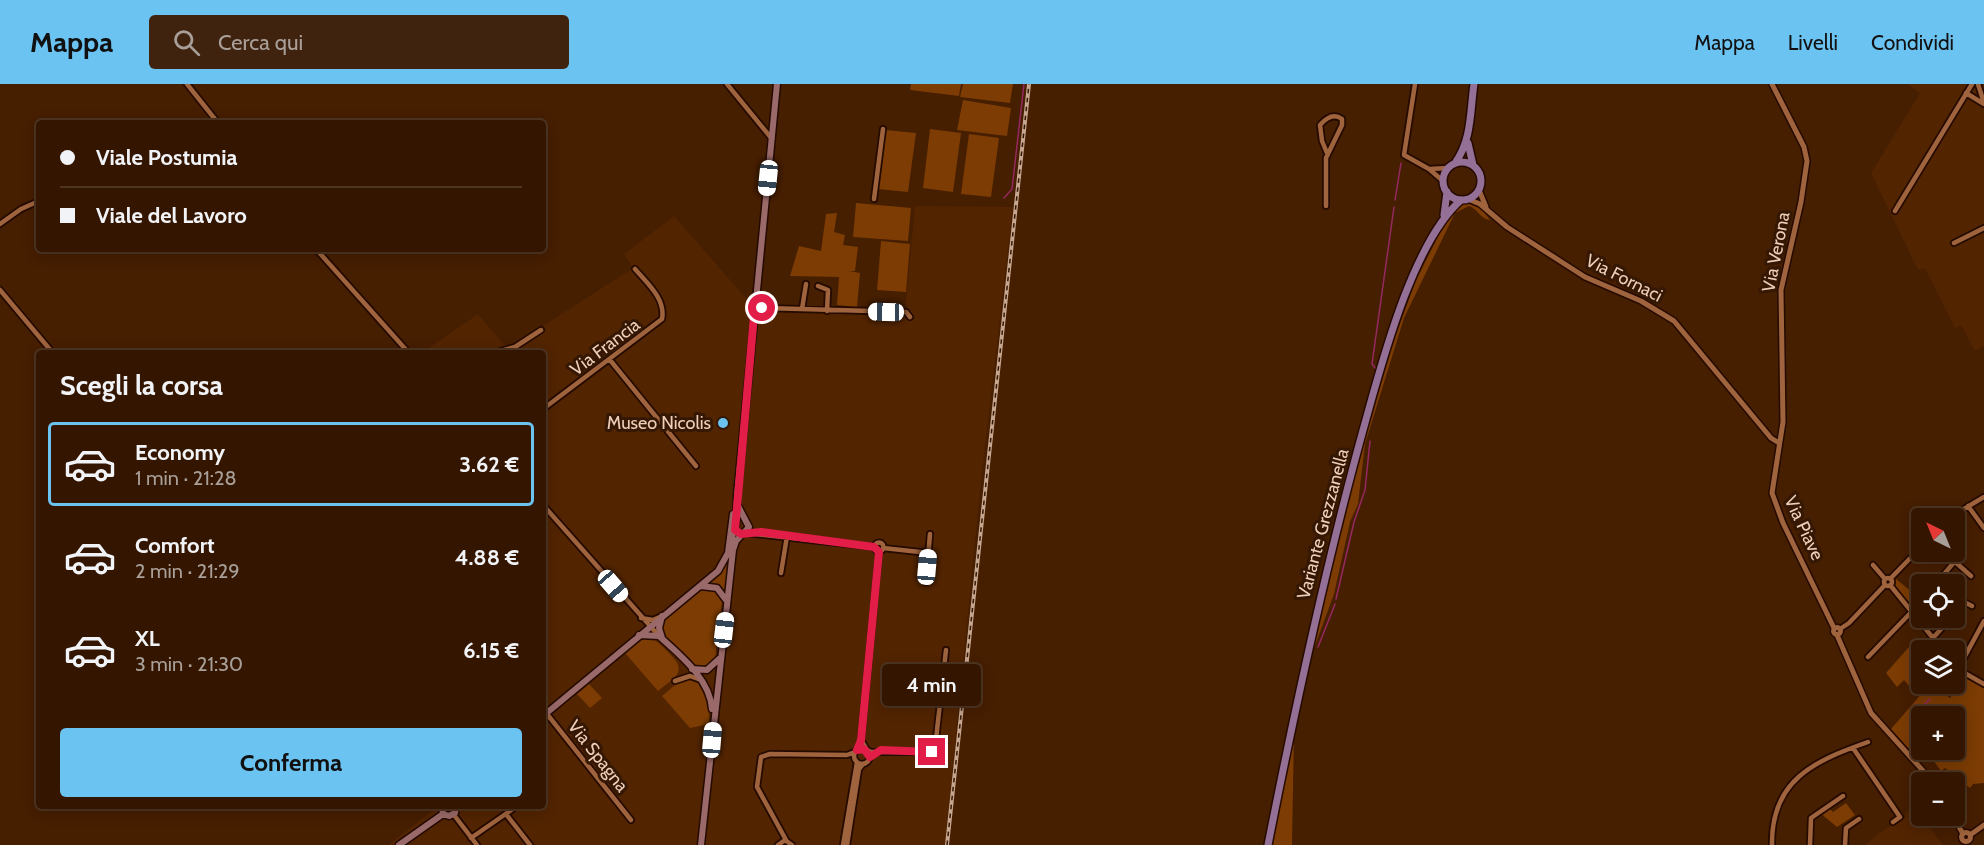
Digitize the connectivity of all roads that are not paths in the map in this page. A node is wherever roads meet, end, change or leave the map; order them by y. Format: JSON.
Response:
{"nodes":[{"id":1,"x":187,"y":84,"type":"edge"},
{"id":2,"x":728,"y":84,"type":"edge"},
{"id":3,"x":777,"y":84,"type":"edge"},
{"id":4,"x":1414,"y":84,"type":"edge"},
{"id":5,"x":1474,"y":84,"type":"edge"},
{"id":6,"x":1772,"y":84,"type":"edge"},
{"id":7,"x":1972,"y":84,"type":"edge"},
{"id":8,"x":1978,"y":84,"type":"edge"},
{"id":9,"x":1966,"y":93,"type":"junction"},
{"id":10,"x":1984,"y":104,"type":"edge"},
{"id":11,"x":216,"y":120,"type":"edge"},
{"id":12,"x":883,"y":129,"type":"dead end"},
{"id":13,"x":1468,"y":138,"type":"junction"},
{"id":14,"x":772,"y":139,"type":"junction"},
{"id":15,"x":1327,"y":153,"type":"junction"},
{"id":16,"x":1455,"y":163,"type":"junction"},
{"id":17,"x":1473,"y":165,"type":"junction"},
{"id":18,"x":1448,"y":168,"type":"junction"},
{"id":19,"x":1429,"y":169,"type":"junction"},
{"id":20,"x":1443,"y":181,"type":"junction"},
{"id":21,"x":1479,"y":190,"type":"junction"},
{"id":22,"x":1446,"y":192,"type":"junction"},
{"id":23,"x":874,"y":198,"type":"dead end"},
{"id":24,"x":1464,"y":199,"type":"junction"},
{"id":25,"x":36,"y":202,"type":"edge"},
{"id":26,"x":1326,"y":206,"type":"dead end"},
{"id":27,"x":1488,"y":211,"type":"junction"},
{"id":28,"x":1895,"y":211,"type":"dead end"},
{"id":29,"x":1442,"y":220,"type":"junction"},
{"id":30,"x":0,"y":224,"type":"edge"},
{"id":31,"x":1984,"y":228,"type":"edge"},
{"id":32,"x":1954,"y":243,"type":"dead end"},
{"id":33,"x":319,"y":252,"type":"edge"},
{"id":34,"x":635,"y":268,"type":"dead end"},
{"id":35,"x":806,"y":284,"type":"dead end"},
{"id":36,"x":818,"y":286,"type":"dead end"},
{"id":37,"x":0,"y":290,"type":"edge"},
{"id":38,"x":755,"y":304,"type":"junction"},
{"id":39,"x":802,"y":309,"type":"junction"},
{"id":40,"x":827,"y":311,"type":"junction"},
{"id":41,"x":910,"y":317,"type":"dead end"},
{"id":42,"x":541,"y":330,"type":"dead end"},
{"id":43,"x":50,"y":350,"type":"edge"},
{"id":44,"x":406,"y":350,"type":"edge"},
{"id":45,"x":504,"y":350,"type":"edge"},
{"id":46,"x":610,"y":360,"type":"junction"},
{"id":47,"x":546,"y":407,"type":"edge"},
{"id":48,"x":1781,"y":435,"type":"joint"},
{"id":49,"x":1779,"y":443,"type":"junction"},
{"id":50,"x":696,"y":466,"type":"dead end"},
{"id":51,"x":736,"y":496,"type":"junction"},
{"id":52,"x":1984,"y":496,"type":"edge"},
{"id":53,"x":1968,"y":506,"type":"junction"},
{"id":54,"x":546,"y":508,"type":"edge"},
{"id":55,"x":1965,"y":508,"type":"edge"},
{"id":56,"x":747,"y":523,"type":"junction"},
{"id":57,"x":736,"y":527,"type":"junction"},
{"id":58,"x":1984,"y":528,"type":"edge"},
{"id":59,"x":761,"y":532,"type":"junction"},
{"id":60,"x":745,"y":534,"type":"junction"},
{"id":61,"x":930,"y":534,"type":"dead end"},
{"id":62,"x":787,"y":536,"type":"junction"},
{"id":63,"x":731,"y":540,"type":"junction"},
{"id":64,"x":881,"y":550,"type":"junction"},
{"id":65,"x":929,"y":553,"type":"junction"},
{"id":66,"x":1911,"y":558,"type":"edge"},
{"id":67,"x":1953,"y":562,"type":"edge"},
{"id":68,"x":1955,"y":562,"type":"edge"},
{"id":69,"x":1873,"y":565,"type":"dead end"},
{"id":70,"x":781,"y":573,"type":"dead end"},
{"id":71,"x":1944,"y":574,"type":"edge"},
{"id":72,"x":1971,"y":576,"type":"dead end"},
{"id":73,"x":926,"y":582,"type":"dead end"},
{"id":74,"x":1888,"y":582,"type":"junction"},
{"id":75,"x":700,"y":586,"type":"junction"},
{"id":76,"x":1965,"y":602,"type":"edge"},
{"id":77,"x":727,"y":603,"type":"junction"},
{"id":78,"x":1972,"y":606,"type":"dead end"},
{"id":79,"x":1911,"y":611,"type":"edge"},
{"id":80,"x":1911,"y":613,"type":"edge"},
{"id":81,"x":662,"y":616,"type":"junction"},
{"id":82,"x":641,"y":618,"type":"junction"},
{"id":83,"x":1984,"y":621,"type":"edge"},
{"id":84,"x":649,"y":626,"type":"junction"},
{"id":85,"x":1925,"y":628,"type":"edge"},
{"id":86,"x":1942,"y":628,"type":"edge"},
{"id":87,"x":1837,"y":630,"type":"junction"},
{"id":88,"x":638,"y":635,"type":"junction"},
{"id":89,"x":661,"y":638,"type":"junction"},
{"id":90,"x":1933,"y":638,"type":"joint"},
{"id":91,"x":946,"y":650,"type":"dead end"},
{"id":92,"x":1965,"y":653,"type":"edge"},
{"id":93,"x":720,"y":657,"type":"junction"},
{"id":94,"x":1868,"y":657,"type":"dead end"},
{"id":95,"x":691,"y":668,"type":"junction"},
{"id":96,"x":1965,"y":672,"type":"edge"},
{"id":97,"x":701,"y":680,"type":"junction"},
{"id":98,"x":675,"y":681,"type":"dead end"},
{"id":99,"x":1983,"y":681,"type":"edge"},
{"id":100,"x":546,"y":711,"type":"edge"},
{"id":101,"x":546,"y":715,"type":"edge"},
{"id":102,"x":713,"y":726,"type":"junction"},
{"id":103,"x":861,"y":740,"type":"junction"},
{"id":104,"x":1868,"y":742,"type":"dead end"},
{"id":105,"x":1853,"y":748,"type":"junction"},
{"id":106,"x":867,"y":750,"type":"junction"},
{"id":107,"x":876,"y":751,"type":"junction"},
{"id":108,"x":856,"y":752,"type":"junction"},
{"id":109,"x":847,"y":755,"type":"junction"},
{"id":110,"x":870,"y":757,"type":"junction"},
{"id":111,"x":856,"y":761,"type":"junction"},
{"id":112,"x":863,"y":764,"type":"junction"},
{"id":113,"x":1924,"y":772,"type":"edge"},
{"id":114,"x":1843,"y":796,"type":"dead end"},
{"id":115,"x":442,"y":809,"type":"edge"},
{"id":116,"x":455,"y":809,"type":"edge"},
{"id":117,"x":513,"y":809,"type":"edge"},
{"id":118,"x":443,"y":813,"type":"junction"},
{"id":119,"x":506,"y":814,"type":"junction"},
{"id":120,"x":454,"y":815,"type":"junction"},
{"id":121,"x":1859,"y":819,"type":"dead end"},
{"id":122,"x":631,"y":820,"type":"dead end"},
{"id":123,"x":1893,"y":822,"type":"dead end"},
{"id":124,"x":1984,"y":825,"type":"edge"},
{"id":125,"x":1959,"y":826,"type":"edge"},
{"id":126,"x":1963,"y":834,"type":"junction"},
{"id":127,"x":1970,"y":835,"type":"junction"},
{"id":128,"x":471,"y":838,"type":"junction"},
{"id":129,"x":781,"y":842,"type":"edge"},
{"id":130,"x":1966,"y":843,"type":"edge"},
{"id":131,"x":399,"y":845,"type":"edge"},
{"id":132,"x":477,"y":845,"type":"edge"},
{"id":133,"x":530,"y":845,"type":"edge"},
{"id":134,"x":701,"y":845,"type":"edge"},
{"id":135,"x":792,"y":845,"type":"edge"},
{"id":136,"x":845,"y":845,"type":"edge"},
{"id":137,"x":1269,"y":845,"type":"edge"},
{"id":138,"x":1772,"y":845,"type":"edge"},
{"id":139,"x":1810,"y":845,"type":"edge"},
{"id":140,"x":1845,"y":845,"type":"edge"}],
"edges":[{"from":1,"to":11,"type":"street"},
{"from":2,"to":14,"type":"street"},
{"from":3,"to":14,"type":"main road"},
{"from":4,"to":19,"type":"street"},
{"from":5,"to":13,"type":"main road"},
{"from":6,"to":48,"type":"street","name":"Via Verona"},
{"from":7,"to":9,"type":"street"},
{"from":8,"to":10,"type":"street"},
{"from":9,"to":10,"type":"street"},
{"from":9,"to":28,"type":"street"},
{"from":12,"to":23,"type":"street"},
{"from":13,"to":16,"type":"main road"},
{"from":13,"to":17,"type":"main road"},
{"from":14,"to":38,"type":"main road"},
{"from":15,"to":15,"type":"street"},
{"from":15,"to":26,"type":"street"},
{"from":16,"to":17,"type":"main road"},
{"from":16,"to":18,"type":"main road"},
{"from":17,"to":21,"type":"main road"},
{"from":18,"to":19,"type":"street"},
{"from":18,"to":20,"type":"main road"},
{"from":19,"to":20,"type":"street"},
{"from":20,"to":22,"type":"main road","name":"Variante Grezzanella"},
{"from":21,"to":24,"type":"main road","name":"Variante Grezzanella"},
{"from":21,"to":27,"type":"street"},
{"from":22,"to":24,"type":"main road"},
{"from":22,"to":29,"type":"main road","name":"Variante Grezzanella"},
{"from":24,"to":27,"type":"street","name":"Via Fornaci"},
{"from":24,"to":29,"type":"main road","name":"Variante Grezzanella"},
{"from":25,"to":30,"type":"street"},
{"from":27,"to":49,"type":"street","name":"Via Fornaci"},
{"from":29,"to":137,"type":"main road","name":"Variante Grezzanella"},
{"from":31,"to":32,"type":"street"},
{"from":33,"to":44,"type":"street"},
{"from":34,"to":46,"type":"street","name":"Via Francia"},
{"from":35,"to":39,"type":"street"},
{"from":36,"to":40,"type":"street"},
{"from":37,"to":43,"type":"street"},
{"from":38,"to":39,"type":"street"},
{"from":38,"to":51,"type":"main road"},
{"from":39,"to":40,"type":"street"},
{"from":40,"to":41,"type":"street"},
{"from":42,"to":45,"type":"street"},
{"from":46,"to":47,"type":"street","name":"Via Francia"},
{"from":46,"to":50,"type":"street"},
{"from":48,"to":49,"type":"street","name":"Via Piave"},
{"from":49,"to":87,"type":"street","name":"Via Piave"},
{"from":51,"to":56,"type":"main road"},
{"from":51,"to":57,"type":"main road"},
{"from":51,"to":63,"type":"main road"},
{"from":52,"to":53,"type":"street"},
{"from":53,"to":55,"type":"street"},
{"from":53,"to":58,"type":"street"},
{"from":54,"to":82,"type":"street"},
{"from":56,"to":57,"type":"main road"},
{"from":56,"to":59,"type":"street"},
{"from":56,"to":60,"type":"main road"},
{"from":57,"to":60,"type":"main road"},
{"from":57,"to":63,"type":"main road"},
{"from":59,"to":60,"type":"street"},
{"from":59,"to":62,"type":"street"},
{"from":60,"to":77,"type":"main road"},
{"from":61,"to":65,"type":"street"},
{"from":62,"to":64,"type":"street"},
{"from":62,"to":70,"type":"street"},
{"from":63,"to":75,"type":"main road"},
{"from":64,"to":65,"type":"street"},
{"from":64,"to":103,"type":"street"},
{"from":65,"to":73,"type":"street"},
{"from":66,"to":74,"type":"street"},
{"from":67,"to":71,"type":"street"},
{"from":68,"to":72,"type":"street"},
{"from":69,"to":74,"type":"street"},
{"from":74,"to":79,"type":"street"},
{"from":74,"to":87,"type":"street"},
{"from":75,"to":77,"type":"main road"},
{"from":75,"to":81,"type":"main road"},
{"from":76,"to":78,"type":"street"},
{"from":77,"to":93,"type":"main road"},
{"from":80,"to":94,"type":"street"},
{"from":81,"to":82,"type":"street"},
{"from":81,"to":84,"type":"main road"},
{"from":81,"to":89,"type":"main road"},
{"from":82,"to":84,"type":"street"},
{"from":82,"to":88,"type":"street"},
{"from":83,"to":92,"type":"street"},
{"from":84,"to":88,"type":"main road"},
{"from":84,"to":89,"type":"street"},
{"from":85,"to":90,"type":"street"},
{"from":86,"to":90,"type":"street"},
{"from":87,"to":113,"type":"street","name":"Via Piave"},
{"from":88,"to":89,"type":"main road"},
{"from":88,"to":100,"type":"main road"},
{"from":89,"to":95,"type":"main road"},
{"from":91,"to":107,"type":"street"},
{"from":93,"to":95,"type":"main road"},
{"from":93,"to":102,"type":"main road"},
{"from":95,"to":97,"type":"main road"},
{"from":96,"to":99,"type":"street"},
{"from":97,"to":98,"type":"street"},
{"from":97,"to":102,"type":"main road"},
{"from":101,"to":122,"type":"street","name":"Via Spagna"},
{"from":102,"to":134,"type":"main road"},
{"from":103,"to":106,"type":"street"},
{"from":103,"to":108,"type":"street"},
{"from":104,"to":105,"type":"street"},
{"from":105,"to":123,"type":"street"},
{"from":105,"to":138,"type":"street"},
{"from":106,"to":107,"type":"street"},
{"from":106,"to":108,"type":"street"},
{"from":106,"to":110,"type":"street"},
{"from":107,"to":110,"type":"street"},
{"from":108,"to":109,"type":"street"},
{"from":108,"to":111,"type":"street"},
{"from":109,"to":111,"type":"street"},
{"from":109,"to":129,"type":"street"},
{"from":110,"to":112,"type":"street"},
{"from":111,"to":112,"type":"street"},
{"from":111,"to":136,"type":"street"},
{"from":112,"to":136,"type":"street"},
{"from":114,"to":139,"type":"street"},
{"from":115,"to":118,"type":"main road"},
{"from":116,"to":120,"type":"main road"},
{"from":117,"to":119,"type":"street"},
{"from":118,"to":120,"type":"main road"},
{"from":118,"to":131,"type":"main road"},
{"from":119,"to":128,"type":"street"},
{"from":119,"to":133,"type":"street"},
{"from":120,"to":128,"type":"street"},
{"from":121,"to":140,"type":"street"},
{"from":124,"to":127,"type":"street"},
{"from":125,"to":126,"type":"street"},
{"from":126,"to":127,"type":"street"},
{"from":126,"to":130,"type":"street"},
{"from":127,"to":130,"type":"street"},
{"from":128,"to":132,"type":"street"},
{"from":129,"to":135,"type":"street"}]}
